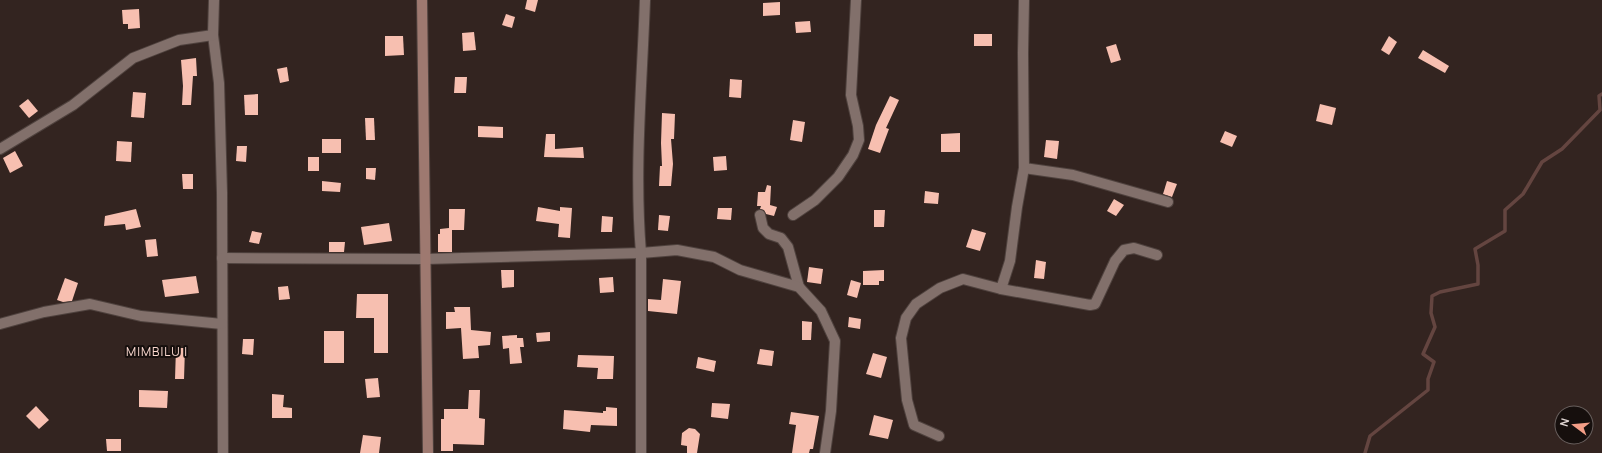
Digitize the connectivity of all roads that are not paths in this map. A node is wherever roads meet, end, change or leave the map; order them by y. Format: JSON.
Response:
{"nodes":[{"id":1,"x":214,"y":0,"type":"edge"},
{"id":2,"x":422,"y":0,"type":"edge"},
{"id":3,"x":645,"y":0,"type":"edge"},
{"id":4,"x":856,"y":0,"type":"edge"},
{"id":5,"x":1024,"y":0,"type":"edge"},
{"id":6,"x":213,"y":35,"type":"junction"},
{"id":7,"x":0,"y":149,"type":"edge"},
{"id":8,"x":1024,"y":168,"type":"junction"},
{"id":9,"x":1168,"y":202,"type":"dead end"},
{"id":10,"x":760,"y":214,"type":"dead end"},
{"id":11,"x":793,"y":215,"type":"dead end"},
{"id":12,"x":641,"y":253,"type":"junction"},
{"id":13,"x":1157,"y":255,"type":"dead end"},
{"id":14,"x":222,"y":258,"type":"junction"},
{"id":15,"x":425,"y":259,"type":"junction"},
{"id":16,"x":799,"y":287,"type":"junction"},
{"id":17,"x":1001,"y":289,"type":"junction"},
{"id":18,"x":0,"y":324,"type":"edge"},
{"id":19,"x":222,"y":324,"type":"junction"},
{"id":20,"x":939,"y":436,"type":"dead end"},
{"id":21,"x":223,"y":453,"type":"edge"},
{"id":22,"x":428,"y":453,"type":"edge"},
{"id":23,"x":641,"y":453,"type":"edge"},
{"id":24,"x":825,"y":453,"type":"edge"}],
"edges":[{"from":1,"to":6,"type":"street"},
{"from":2,"to":15,"type":"main road"},
{"from":3,"to":12,"type":"street"},
{"from":4,"to":11,"type":"street"},
{"from":5,"to":8,"type":"street"},
{"from":6,"to":7,"type":"street"},
{"from":6,"to":14,"type":"street"},
{"from":8,"to":9,"type":"street"},
{"from":8,"to":17,"type":"street"},
{"from":10,"to":16,"type":"street"},
{"from":12,"to":15,"type":"street"},
{"from":12,"to":16,"type":"street"},
{"from":12,"to":23,"type":"street"},
{"from":13,"to":17,"type":"street"},
{"from":14,"to":15,"type":"street"},
{"from":14,"to":19,"type":"street"},
{"from":15,"to":22,"type":"main road"},
{"from":16,"to":24,"type":"street"},
{"from":17,"to":20,"type":"street"},
{"from":18,"to":19,"type":"street"},
{"from":19,"to":21,"type":"street"}]}
